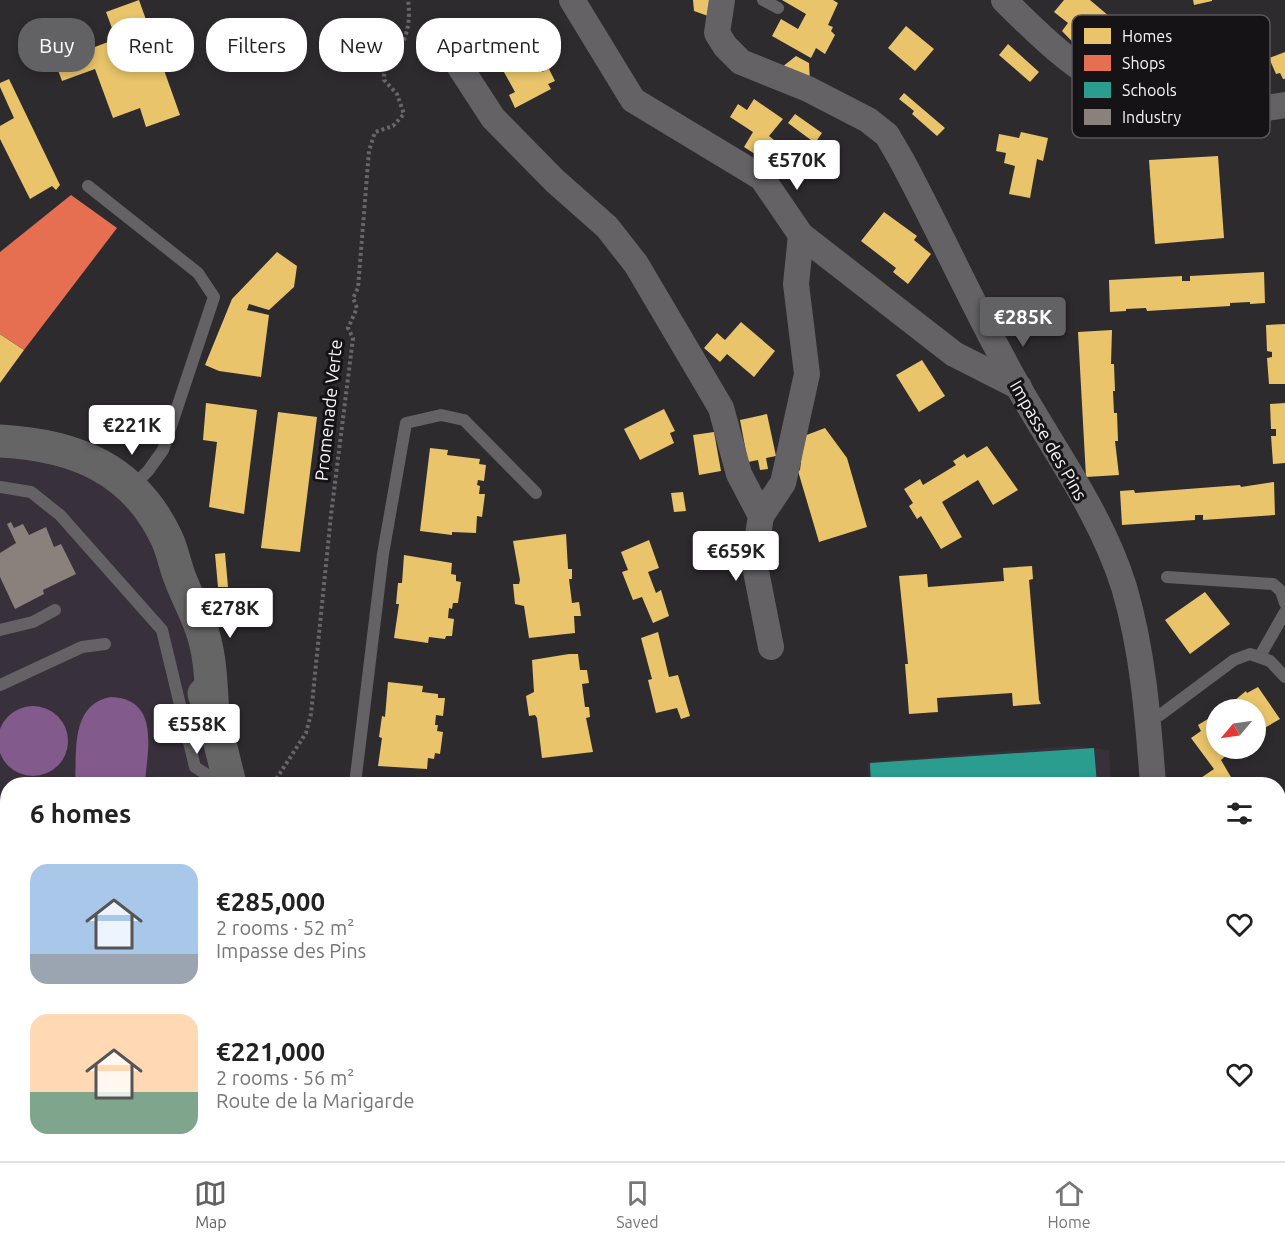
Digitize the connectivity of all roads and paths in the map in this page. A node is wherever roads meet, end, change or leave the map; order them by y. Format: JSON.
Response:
{"nodes":[{"id":1,"x":408,"y":0,"type":"edge"},
{"id":2,"x":572,"y":0,"type":"edge"},
{"id":3,"x":722,"y":0,"type":"edge"},
{"id":4,"x":763,"y":0,"type":"edge"},
{"id":5,"x":1004,"y":0,"type":"edge"},
{"id":6,"x":778,"y":8,"type":"dead end"},
{"id":7,"x":1072,"y":60,"type":"edge"},
{"id":8,"x":463,"y":72,"type":"edge"},
{"id":9,"x":1285,"y":105,"type":"edge"},
{"id":10,"x":1270,"y":108,"type":"edge"},
{"id":11,"x":87,"y":186,"type":"dead end"},
{"id":12,"x":801,"y":235,"type":"junction"},
{"id":13,"x":1018,"y":387,"type":"junction"},
{"id":14,"x":0,"y":441,"type":"edge"},
{"id":15,"x":0,"y":487,"type":"edge"},
{"id":16,"x":131,"y":487,"type":"junction"},
{"id":17,"x":536,"y":493,"type":"dead end"},
{"id":18,"x":761,"y":516,"type":"junction"},
{"id":19,"x":1167,"y":577,"type":"dead end"},
{"id":20,"x":1285,"y":603,"type":"edge"},
{"id":21,"x":55,"y":610,"type":"dead end"},
{"id":22,"x":1285,"y":612,"type":"edge"},
{"id":23,"x":0,"y":630,"type":"edge"},
{"id":24,"x":105,"y":644,"type":"dead end"},
{"id":25,"x":771,"y":647,"type":"dead end"},
{"id":26,"x":1260,"y":656,"type":"junction"},
{"id":27,"x":1285,"y":677,"type":"edge"},
{"id":28,"x":0,"y":685,"type":"edge"},
{"id":29,"x":1148,"y":720,"type":"junction"},
{"id":30,"x":210,"y":777,"type":"edge"},
{"id":31,"x":228,"y":777,"type":"edge"},
{"id":32,"x":278,"y":777,"type":"edge"},
{"id":33,"x":356,"y":777,"type":"edge"},
{"id":34,"x":1152,"y":777,"type":"edge"}],
"edges":[{"from":1,"to":32,"type":"path","name":"Promenade Verte"},
{"from":2,"to":12,"type":"street"},
{"from":3,"to":13,"type":"street","name":"Impasse des Pins"},
{"from":4,"to":6,"type":"lane"},
{"from":5,"to":7,"type":"street"},
{"from":8,"to":18,"type":"street"},
{"from":9,"to":10,"type":"street"},
{"from":11,"to":16,"type":"lane"},
{"from":12,"to":13,"type":"street"},
{"from":12,"to":18,"type":"street"},
{"from":13,"to":29,"type":"street","name":"Impasse des Pins"},
{"from":14,"to":16,"type":"main road"},
{"from":15,"to":30,"type":"lane"},
{"from":16,"to":31,"type":"main road"},
{"from":17,"to":33,"type":"lane"},
{"from":18,"to":25,"type":"street"},
{"from":19,"to":20,"type":"lane"},
{"from":21,"to":23,"type":"lane"},
{"from":22,"to":26,"type":"lane"},
{"from":24,"to":28,"type":"lane"},
{"from":26,"to":27,"type":"lane"},
{"from":26,"to":29,"type":"lane"},
{"from":29,"to":34,"type":"street","name":"Impasse des Pins"}]}
